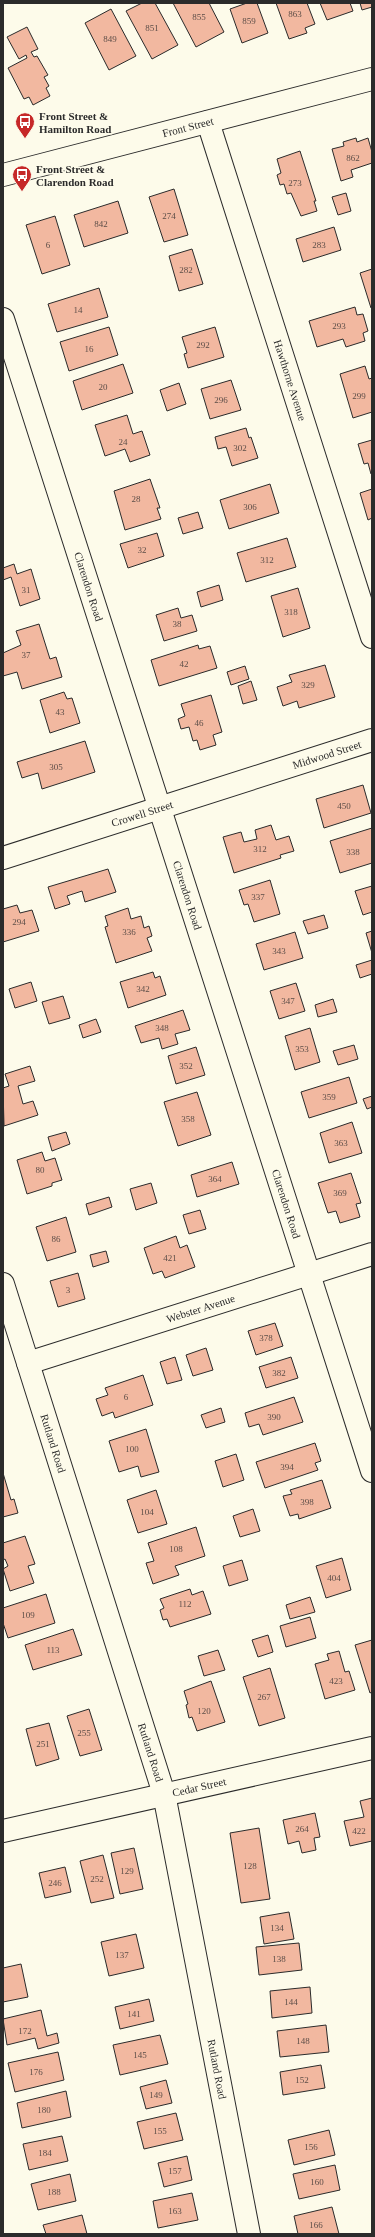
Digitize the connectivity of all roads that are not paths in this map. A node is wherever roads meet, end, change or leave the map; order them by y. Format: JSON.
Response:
{"nodes":[{"id":1,"x":372,"y":80,"type":"edge"},
{"id":2,"x":208,"y":122,"type":"junction"},
{"id":3,"x":4,"y":171,"type":"edge"},
{"id":4,"x":3,"y":319,"type":"edge"},
{"id":5,"x":372,"y":637,"type":"edge"},
{"id":6,"x":372,"y":740,"type":"edge"},
{"id":7,"x":282,"y":769,"type":"joint"},
{"id":8,"x":160,"y":808,"type":"junction"},
{"id":9,"x":3,"y":858,"type":"edge"},
{"id":10,"x":372,"y":1254,"type":"edge"},
{"id":11,"x":309,"y":1274,"type":"junction"},
{"id":12,"x":3,"y":1284,"type":"edge"},
{"id":13,"x":28,"y":1363,"type":"junction"},
{"id":14,"x":372,"y":1471,"type":"edge"},
{"id":15,"x":372,"y":1748,"type":"edge"},
{"id":16,"x":164,"y":1794,"type":"junction"},
{"id":17,"x":3,"y":1831,"type":"edge"},
{"id":18,"x":249,"y":2234,"type":"edge"}],
"edges":[{"from":1,"to":2,"type":"street","name":"Front Street"},
{"from":2,"to":3,"type":"street","name":"Front Street"},
{"from":2,"to":5,"type":"street","name":"Hawthorne Avenue"},
{"from":4,"to":8,"type":"street","name":"Clarendon Road"},
{"from":6,"to":7,"type":"street","name":"Midwood Street"},
{"from":7,"to":8,"type":"street","name":"Crowell Street"},
{"from":8,"to":9,"type":"street","name":"Crowell Street"},
{"from":8,"to":11,"type":"street","name":"Clarendon Road"},
{"from":10,"to":11,"type":"street","name":"Webster Avenue"},
{"from":11,"to":13,"type":"street","name":"Webster Avenue"},
{"from":11,"to":14,"type":"street","name":"Clarendon Road"},
{"from":12,"to":13,"type":"street","name":"Rutland Road"},
{"from":13,"to":16,"type":"street","name":"Rutland Road"},
{"from":15,"to":16,"type":"street","name":"Cedar Street"},
{"from":16,"to":17,"type":"street","name":"Cedar Street"},
{"from":16,"to":18,"type":"street","name":"Rutland Road"}]}
